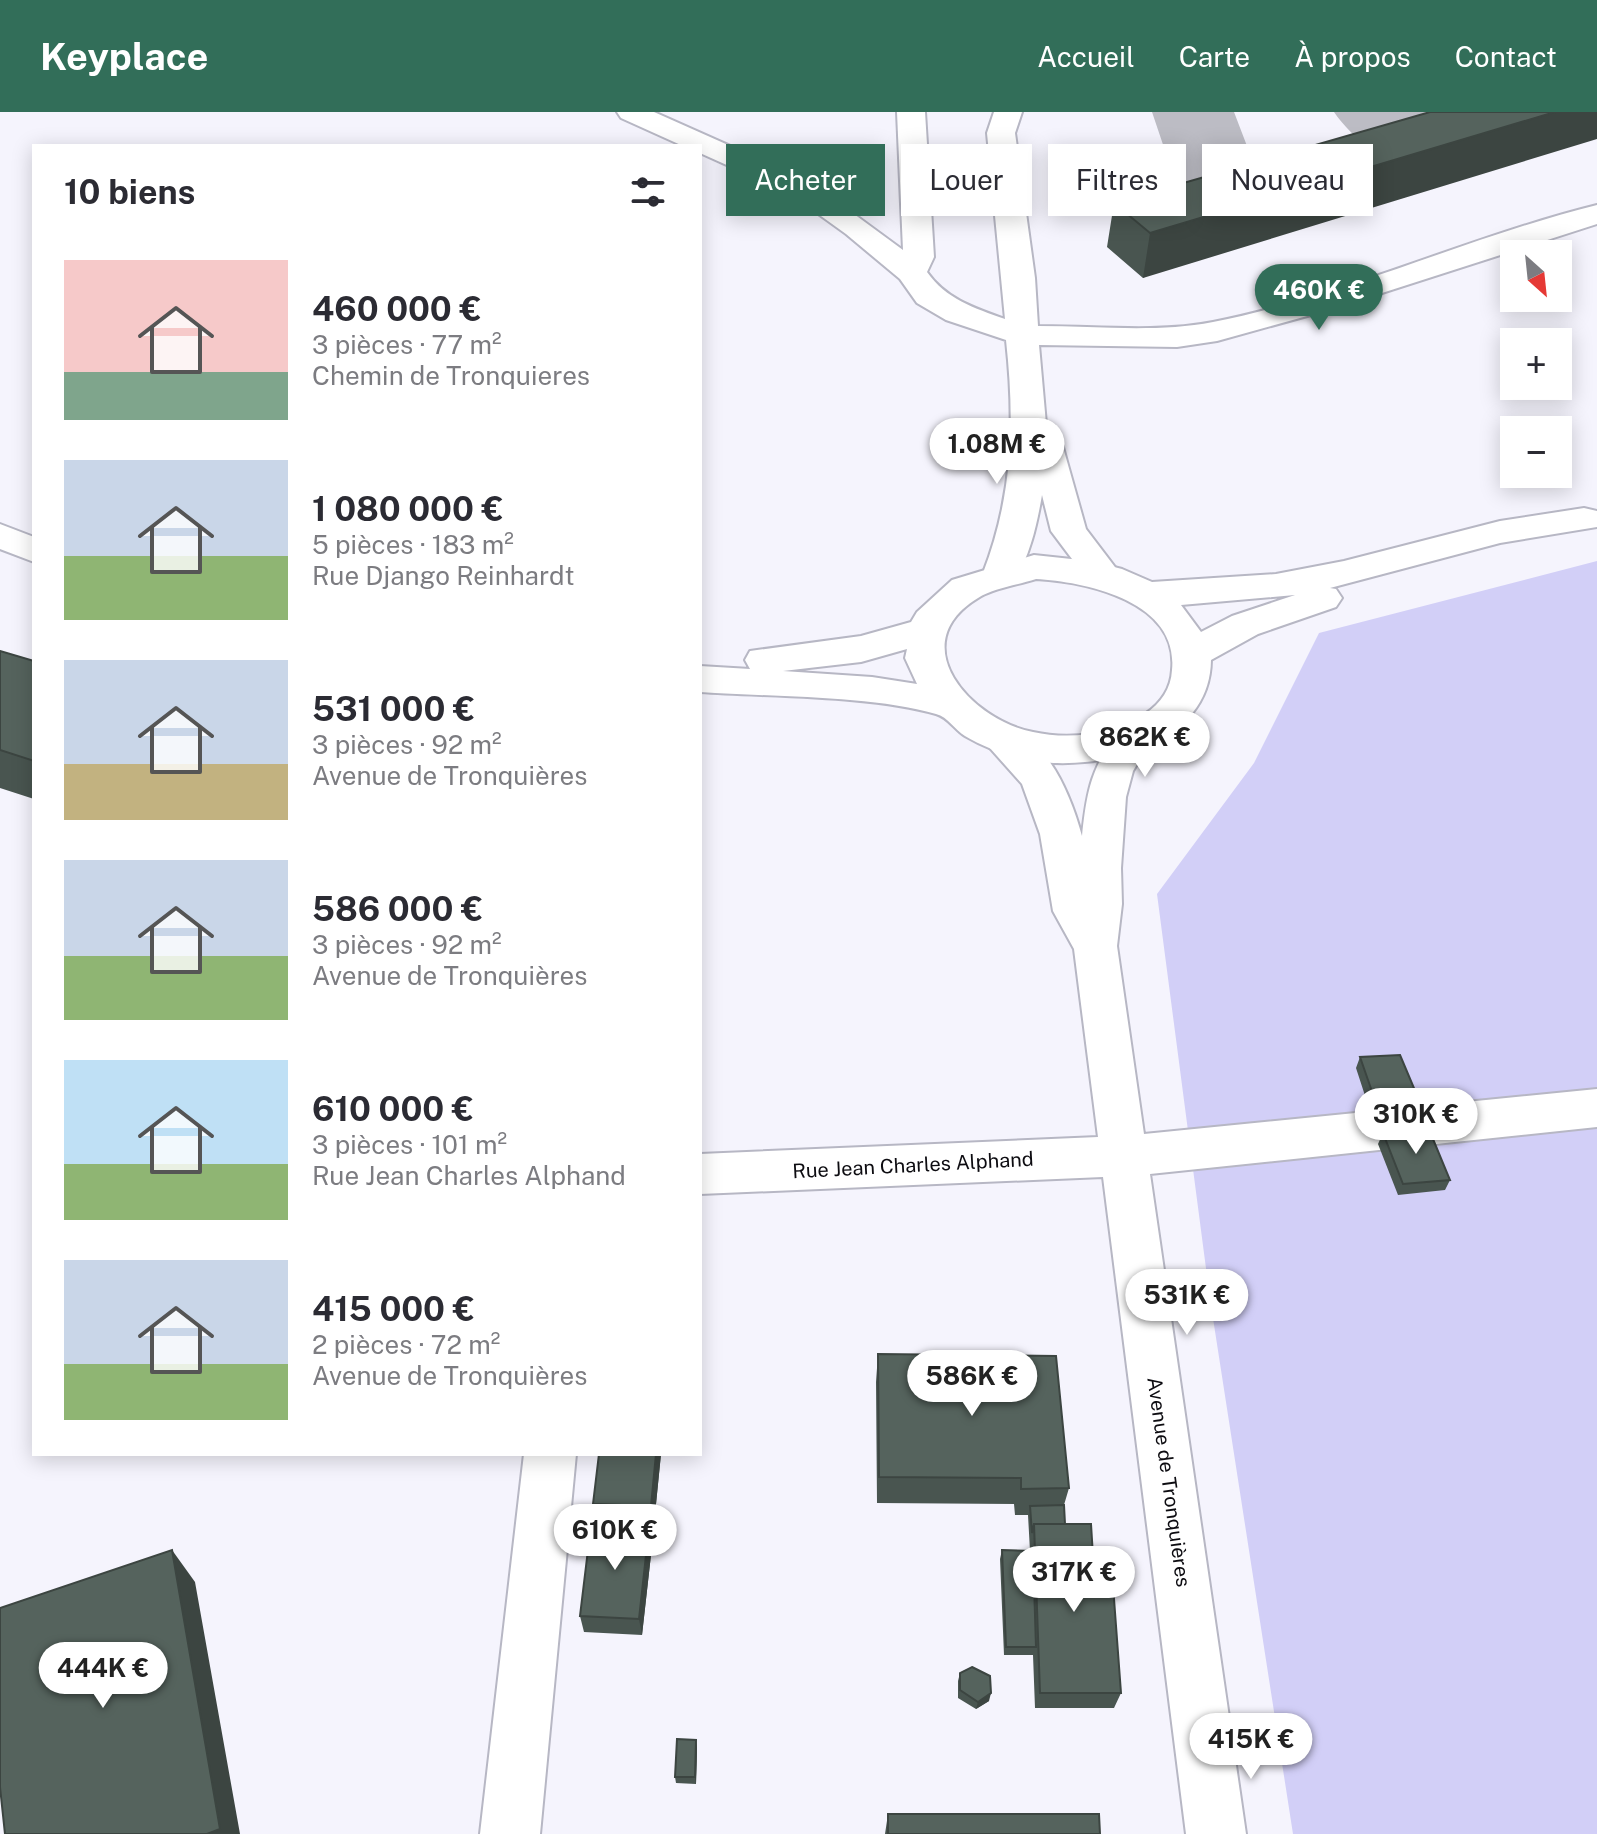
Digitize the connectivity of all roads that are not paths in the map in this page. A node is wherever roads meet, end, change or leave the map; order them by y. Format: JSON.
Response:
{"nodes":[{"id":1,"x":631,"y":112,"type":"edge"},
{"id":2,"x":911,"y":112,"type":"edge"},
{"id":3,"x":1008,"y":112,"type":"edge"},
{"id":4,"x":1597,"y":214,"type":"edge"},
{"id":5,"x":911,"y":272,"type":"junction"},
{"id":6,"x":1022,"y":335,"type":"junction"},
{"id":7,"x":1031,"y":409,"type":"junction"},
{"id":8,"x":1591,"y":518,"type":"edge"},
{"id":9,"x":0,"y":536,"type":"edge"},
{"id":10,"x":32,"y":549,"type":"edge"},
{"id":11,"x":1001,"y":573,"type":"junction"},
{"id":12,"x":1103,"y":575,"type":"junction"},
{"id":13,"x":1145,"y":595,"type":"junction"},
{"id":14,"x":927,"y":630,"type":"junction"},
{"id":15,"x":1192,"y":654,"type":"junction"},
{"id":16,"x":702,"y":664,"type":"edge"},
{"id":17,"x":702,"y":679,"type":"edge"},
{"id":18,"x":945,"y":702,"type":"junction"},
{"id":19,"x":1001,"y":738,"type":"junction"},
{"id":20,"x":1132,"y":739,"type":"junction"},
{"id":21,"x":1095,"y":946,"type":"junction"},
{"id":22,"x":1597,"y":1108,"type":"edge"},
{"id":23,"x":1125,"y":1156,"type":"junction"},
{"id":24,"x":702,"y":1174,"type":"edge"},
{"id":25,"x":550,"y":1456,"type":"edge"},
{"id":26,"x":510,"y":1834,"type":"edge"},
{"id":27,"x":1216,"y":1834,"type":"edge"}],
"edges":[{"from":1,"to":5,"type":"street"},
{"from":2,"to":5,"type":"street"},
{"from":3,"to":6,"type":"street"},
{"from":4,"to":6,"type":"street"},
{"from":5,"to":6,"type":"street"},
{"from":6,"to":7,"type":"street"},
{"from":7,"to":11,"type":"street"},
{"from":7,"to":12,"type":"street"},
{"from":8,"to":13,"type":"street"},
{"from":8,"to":15,"type":"street"},
{"from":9,"to":10,"type":"street"},
{"from":11,"to":12,"type":"street"},
{"from":11,"to":14,"type":"street"},
{"from":12,"to":13,"type":"street"},
{"from":13,"to":15,"type":"street"},
{"from":14,"to":16,"type":"street"},
{"from":14,"to":18,"type":"street"},
{"from":15,"to":20,"type":"street"},
{"from":17,"to":18,"type":"street"},
{"from":18,"to":19,"type":"street"},
{"from":19,"to":20,"type":"street"},
{"from":19,"to":21,"type":"street"},
{"from":20,"to":21,"type":"street","name":"Avenue de Tronquières"},
{"from":21,"to":23,"type":"street","name":"Avenue de Tronquières"},
{"from":22,"to":23,"type":"street","name":"Rue Jean Charles Alphand"},
{"from":23,"to":24,"type":"street","name":"Rue Jean Charles Alphand"},
{"from":23,"to":27,"type":"street","name":"Avenue de Tronquières"},
{"from":25,"to":26,"type":"street"}]}
